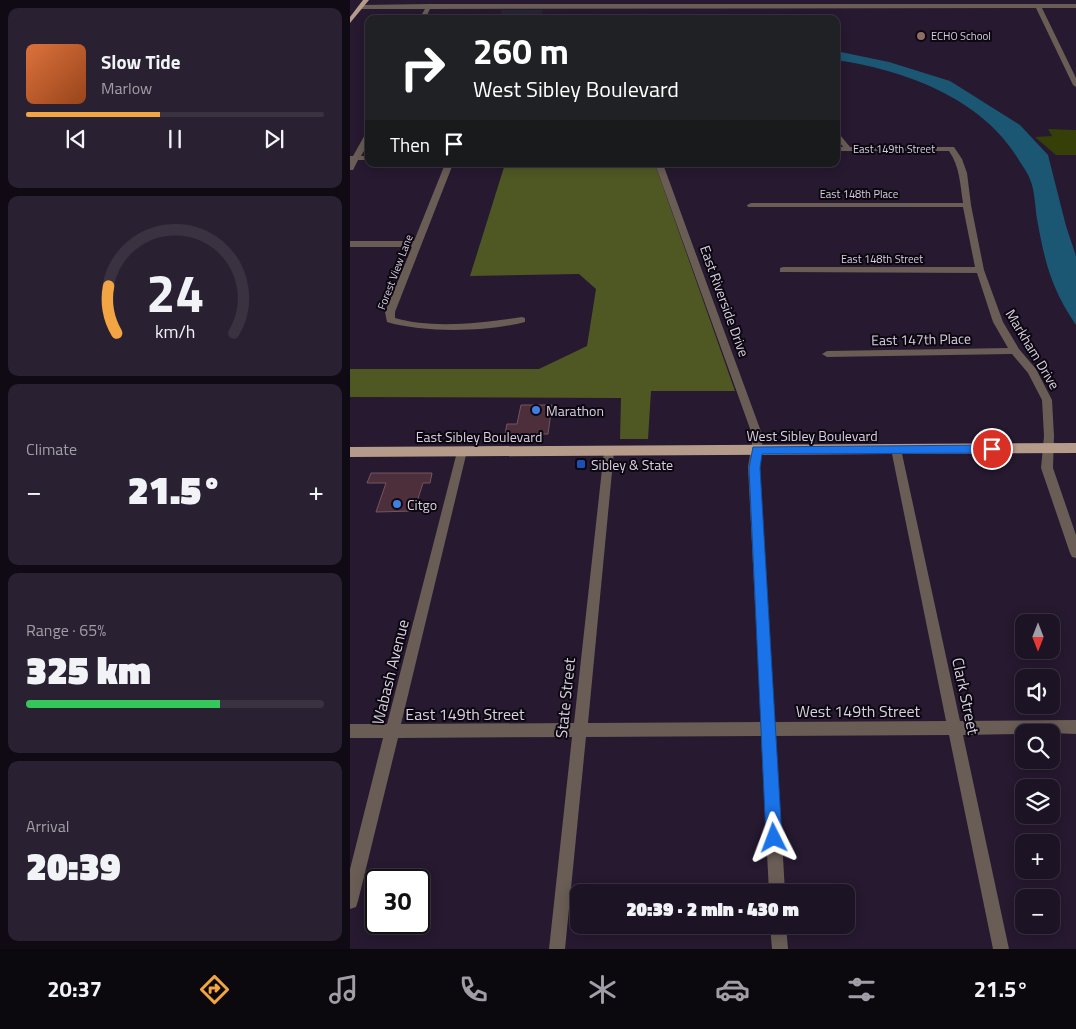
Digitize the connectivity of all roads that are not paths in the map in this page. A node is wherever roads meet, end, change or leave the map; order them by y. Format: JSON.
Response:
{"nodes":[{"id":1,"x":366,"y":0,"type":"edge"},
{"id":2,"x":1055,"y":0,"type":"edge"},
{"id":3,"x":474,"y":3,"type":"edge"},
{"id":4,"x":624,"y":3,"type":"edge"},
{"id":5,"x":790,"y":3,"type":"edge"},
{"id":6,"x":911,"y":3,"type":"edge"},
{"id":7,"x":984,"y":3,"type":"edge"},
{"id":8,"x":429,"y":6,"type":"junction"},
{"id":9,"x":1038,"y":6,"type":"junction"},
{"id":10,"x":1059,"y":6,"type":"junction"},
{"id":11,"x":1076,"y":6,"type":"edge"},
{"id":12,"x":361,"y":7,"type":"junction"},
{"id":13,"x":424,"y":15,"type":"edge"},
{"id":14,"x":350,"y":21,"type":"edge"},
{"id":15,"x":1076,"y":85,"type":"edge"},
{"id":16,"x":840,"y":138,"type":"edge"},
{"id":17,"x":365,"y":141,"type":"edge"},
{"id":18,"x":951,"y":149,"type":"joint"},
{"id":19,"x":840,"y":150,"type":"edge"},
{"id":20,"x":848,"y":150,"type":"junction"},
{"id":21,"x":353,"y":158,"type":"edge"},
{"id":22,"x":448,"y":167,"type":"edge"},
{"id":23,"x":660,"y":167,"type":"edge"},
{"id":24,"x":350,"y":168,"type":"edge"},
{"id":25,"x":751,"y":205,"type":"dead end"},
{"id":26,"x":967,"y":205,"type":"junction"},
{"id":27,"x":350,"y":244,"type":"edge"},
{"id":28,"x":417,"y":244,"type":"junction"},
{"id":29,"x":783,"y":270,"type":"dead end"},
{"id":30,"x":980,"y":270,"type":"junction"},
{"id":31,"x":522,"y":320,"type":"dead end"},
{"id":32,"x":1015,"y":351,"type":"junction"},
{"id":33,"x":827,"y":354,"type":"dead end"},
{"id":34,"x":1076,"y":448,"type":"edge"},
{"id":35,"x":896,"y":449,"type":"junction"},
{"id":36,"x":1048,"y":449,"type":"junction"},
{"id":37,"x":757,"y":450,"type":"junction"},
{"id":38,"x":462,"y":451,"type":"junction"},
{"id":39,"x":609,"y":451,"type":"junction"},
{"id":40,"x":350,"y":452,"type":"edge"},
{"id":41,"x":1076,"y":553,"type":"edge"},
{"id":42,"x":1076,"y":727,"type":"edge"},
{"id":43,"x":955,"y":728,"type":"junction"},
{"id":44,"x":768,"y":730,"type":"junction"},
{"id":45,"x":393,"y":731,"type":"junction"},
{"id":46,"x":580,"y":731,"type":"junction"},
{"id":47,"x":350,"y":732,"type":"edge"},
{"id":48,"x":777,"y":884,"type":"edge"},
{"id":49,"x":350,"y":901,"type":"edge"},
{"id":50,"x":779,"y":934,"type":"edge"},
{"id":51,"x":557,"y":949,"type":"edge"},
{"id":52,"x":780,"y":949,"type":"edge"},
{"id":53,"x":1001,"y":949,"type":"edge"}],
"edges":[{"from":1,"to":12,"type":"main road"},
{"from":2,"to":10,"type":"street"},
{"from":3,"to":4,"type":"street"},
{"from":3,"to":8,"type":"street"},
{"from":4,"to":5,"type":"street"},
{"from":5,"to":6,"type":"street"},
{"from":6,"to":7,"type":"street"},
{"from":7,"to":9,"type":"street"},
{"from":8,"to":12,"type":"street"},
{"from":8,"to":13,"type":"street"},
{"from":9,"to":10,"type":"street"},
{"from":9,"to":15,"type":"street"},
{"from":10,"to":11,"type":"street"},
{"from":12,"to":14,"type":"main road"},
{"from":16,"to":20,"type":"street"},
{"from":17,"to":21,"type":"street"},
{"from":18,"to":20,"type":"street","name":"East 149th Street"},
{"from":18,"to":26,"type":"street","name":"Markham Drive"},
{"from":19,"to":20,"type":"street","name":"East 149th Street"},
{"from":21,"to":24,"type":"street"},
{"from":22,"to":28,"type":"street","name":"Forest View Lane"},
{"from":23,"to":37,"type":"street","name":"East Riverside Drive"},
{"from":25,"to":26,"type":"street","name":"East 148th Place"},
{"from":26,"to":30,"type":"street","name":"Markham Drive"},
{"from":27,"to":28,"type":"street"},
{"from":28,"to":31,"type":"street","name":"Forest View Lane"},
{"from":29,"to":30,"type":"street","name":"East 148th Street"},
{"from":30,"to":32,"type":"street","name":"Markham Drive"},
{"from":32,"to":33,"type":"street","name":"East 147th Place"},
{"from":32,"to":36,"type":"street","name":"Markham Drive"},
{"from":34,"to":36,"type":"main road","name":"West Sibley Boulevard"},
{"from":35,"to":36,"type":"main road","name":"West Sibley Boulevard"},
{"from":35,"to":37,"type":"main road","name":"West Sibley Boulevard"},
{"from":35,"to":43,"type":"street","name":"Clark Street"},
{"from":36,"to":41,"type":"street","name":"Markham Drive"},
{"from":37,"to":39,"type":"main road","name":"West Sibley Boulevard"},
{"from":37,"to":44,"type":"street","name":"East Riverside Drive"},
{"from":38,"to":39,"type":"main road","name":"East Sibley Boulevard"},
{"from":38,"to":40,"type":"main road","name":"East Sibley Boulevard"},
{"from":38,"to":45,"type":"street","name":"Wabash Avenue"},
{"from":39,"to":46,"type":"street","name":"State Street"},
{"from":42,"to":43,"type":"street","name":"West 149th Street"},
{"from":43,"to":44,"type":"street","name":"West 149th Street"},
{"from":43,"to":53,"type":"street","name":"Clark Street"},
{"from":44,"to":46,"type":"street","name":"West 149th Street"},
{"from":44,"to":48,"type":"street","name":"East Riverside Drive"},
{"from":45,"to":46,"type":"street","name":"East 149th Street"},
{"from":45,"to":47,"type":"street","name":"East 149th Street"},
{"from":45,"to":49,"type":"street","name":"Wabash Avenue"},
{"from":46,"to":51,"type":"street","name":"State Street"},
{"from":50,"to":52,"type":"street"}]}
